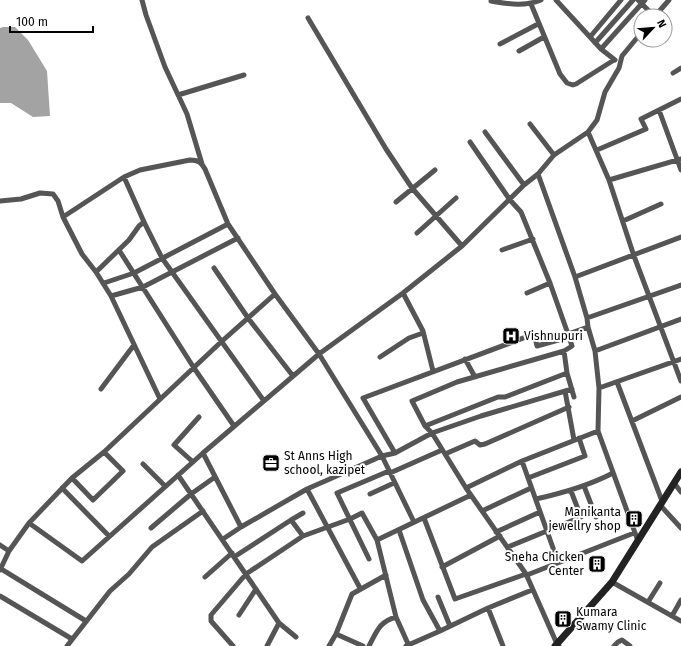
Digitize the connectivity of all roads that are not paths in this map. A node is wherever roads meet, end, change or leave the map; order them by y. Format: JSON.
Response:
{"nodes":[{"id":1,"x":142,"y":0,"type":"edge"},
{"id":2,"x":541,"y":0,"type":"edge"},
{"id":3,"x":556,"y":0,"type":"edge"},
{"id":4,"x":621,"y":0,"type":"edge"},
{"id":5,"x":633,"y":0,"type":"edge"},
{"id":6,"x":669,"y":0,"type":"edge"},
{"id":7,"x":491,"y":1,"type":"dead end"},
{"id":8,"x":642,"y":1,"type":"edge"},
{"id":9,"x":531,"y":4,"type":"junction"},
{"id":10,"x":662,"y":8,"type":"edge"},
{"id":11,"x":308,"y":18,"type":"dead end"},
{"id":12,"x":538,"y":24,"type":"junction"},
{"id":13,"x":544,"y":37,"type":"junction"},
{"id":14,"x":590,"y":37,"type":"junction"},
{"id":15,"x":595,"y":43,"type":"junction"},
{"id":16,"x":633,"y":43,"type":"edge"},
{"id":17,"x":500,"y":44,"type":"dead end"},
{"id":18,"x":601,"y":50,"type":"junction"},
{"id":19,"x":520,"y":51,"type":"dead end"},
{"id":20,"x":614,"y":60,"type":"junction"},
{"id":21,"x":620,"y":62,"type":"junction"},
{"id":22,"x":681,"y":68,"type":"edge"},
{"id":23,"x":673,"y":72,"type":"dead end"},
{"id":24,"x":244,"y":76,"type":"dead end"},
{"id":25,"x":178,"y":95,"type":"junction"},
{"id":26,"x":681,"y":99,"type":"edge"},
{"id":27,"x":659,"y":110,"type":"junction"},
{"id":28,"x":530,"y":124,"type":"dead end"},
{"id":29,"x":485,"y":132,"type":"dead end"},
{"id":30,"x":588,"y":132,"type":"junction"},
{"id":31,"x":470,"y":142,"type":"dead end"},
{"id":32,"x":597,"y":150,"type":"junction"},
{"id":33,"x":554,"y":155,"type":"junction"},
{"id":34,"x":679,"y":160,"type":"edge"},
{"id":35,"x":202,"y":164,"type":"junction"},
{"id":36,"x":435,"y":170,"type":"dead end"},
{"id":37,"x":681,"y":170,"type":"edge"},
{"id":38,"x":538,"y":174,"type":"junction"},
{"id":39,"x":124,"y":177,"type":"junction"},
{"id":40,"x":609,"y":180,"type":"junction"},
{"id":41,"x":524,"y":185,"type":"junction"},
{"id":42,"x":412,"y":188,"type":"junction"},
{"id":43,"x":456,"y":198,"type":"dead end"},
{"id":44,"x":0,"y":200,"type":"edge"},
{"id":45,"x":510,"y":200,"type":"junction"},
{"id":46,"x":396,"y":202,"type":"dead end"},
{"id":47,"x":661,"y":204,"type":"dead end"},
{"id":48,"x":436,"y":216,"type":"junction"},
{"id":49,"x":63,"y":217,"type":"junction"},
{"id":50,"x":623,"y":221,"type":"junction"},
{"id":51,"x":144,"y":222,"type":"junction"},
{"id":52,"x":228,"y":224,"type":"junction"},
{"id":53,"x":417,"y":233,"type":"dead end"},
{"id":54,"x":681,"y":237,"type":"edge"},
{"id":55,"x":238,"y":238,"type":"junction"},
{"id":56,"x":533,"y":239,"type":"junction"},
{"id":57,"x":462,"y":246,"type":"junction"},
{"id":58,"x":119,"y":250,"type":"junction"},
{"id":59,"x":502,"y":250,"type":"dead end"},
{"id":60,"x":634,"y":256,"type":"junction"},
{"id":61,"x":162,"y":258,"type":"junction"},
{"id":62,"x":214,"y":268,"type":"dead end"},
{"id":63,"x":96,"y":272,"type":"junction"},
{"id":64,"x":171,"y":272,"type":"junction"},
{"id":65,"x":134,"y":274,"type":"junction"},
{"id":66,"x":574,"y":277,"type":"junction"},
{"id":67,"x":104,"y":283,"type":"junction"},
{"id":68,"x":550,"y":283,"type":"junction"},
{"id":69,"x":681,"y":285,"type":"edge"},
{"id":70,"x":143,"y":287,"type":"junction"},
{"id":71,"x":402,"y":293,"type":"junction"},
{"id":72,"x":527,"y":293,"type":"dead end"},
{"id":73,"x":275,"y":294,"type":"junction"},
{"id":74,"x":111,"y":296,"type":"junction"},
{"id":75,"x":649,"y":296,"type":"junction"},
{"id":76,"x":248,"y":318,"type":"junction"},
{"id":77,"x":587,"y":318,"type":"junction"},
{"id":78,"x":681,"y":319,"type":"edge"},
{"id":79,"x":588,"y":327,"type":"junction"},
{"id":80,"x":661,"y":327,"type":"junction"},
{"id":81,"x":423,"y":333,"type":"junction"},
{"id":82,"x":568,"y":336,"type":"junction"},
{"id":83,"x":221,"y":342,"type":"junction"},
{"id":84,"x":134,"y":345,"type":"junction"},
{"id":85,"x":564,"y":351,"type":"junction"},
{"id":86,"x":595,"y":351,"type":"junction"},
{"id":87,"x":318,"y":354,"type":"junction"},
{"id":88,"x":380,"y":357,"type":"dead end"},
{"id":89,"x":681,"y":359,"type":"edge"},
{"id":90,"x":465,"y":360,"type":"junction"},
{"id":91,"x":674,"y":362,"type":"junction"},
{"id":92,"x":194,"y":368,"type":"junction"},
{"id":93,"x":434,"y":371,"type":"junction"},
{"id":94,"x":567,"y":373,"type":"junction"},
{"id":95,"x":293,"y":376,"type":"junction"},
{"id":96,"x":475,"y":377,"type":"junction"},
{"id":97,"x":681,"y":381,"type":"edge"},
{"id":98,"x":617,"y":382,"type":"junction"},
{"id":99,"x":101,"y":388,"type":"dead end"},
{"id":100,"x":599,"y":388,"type":"junction"},
{"id":101,"x":572,"y":389,"type":"junction"},
{"id":102,"x":565,"y":391,"type":"junction"},
{"id":103,"x":574,"y":397,"type":"dead end"},
{"id":104,"x":681,"y":397,"type":"edge"},
{"id":105,"x":160,"y":399,"type":"junction"},
{"id":106,"x":264,"y":401,"type":"junction"},
{"id":107,"x":569,"y":407,"type":"junction"},
{"id":108,"x":199,"y":417,"type":"dead end"},
{"id":109,"x":632,"y":421,"type":"junction"},
{"id":110,"x":234,"y":426,"type":"junction"},
{"id":111,"x":425,"y":426,"type":"junction"},
{"id":112,"x":598,"y":431,"type":"junction"},
{"id":113,"x":432,"y":433,"type":"junction"},
{"id":114,"x":576,"y":439,"type":"junction"},
{"id":115,"x":104,"y":452,"type":"junction"},
{"id":116,"x":444,"y":452,"type":"junction"},
{"id":117,"x":203,"y":453,"type":"junction"},
{"id":118,"x":395,"y":453,"type":"junction"},
{"id":119,"x":382,"y":456,"type":"junction"},
{"id":120,"x":522,"y":461,"type":"junction"},
{"id":121,"x":193,"y":462,"type":"junction"},
{"id":122,"x":143,"y":464,"type":"dead end"},
{"id":123,"x":389,"y":472,"type":"junction"},
{"id":124,"x":681,"y":472,"type":"edge"},
{"id":125,"x":613,"y":473,"type":"junction"},
{"id":126,"x":178,"y":475,"type":"junction"},
{"id":127,"x":72,"y":478,"type":"junction"},
{"id":128,"x":215,"y":478,"type":"junction"},
{"id":129,"x":528,"y":478,"type":"junction"},
{"id":130,"x":394,"y":483,"type":"junction"},
{"id":131,"x":674,"y":483,"type":"junction"},
{"id":132,"x":165,"y":486,"type":"junction"},
{"id":133,"x":584,"y":486,"type":"junction"},
{"id":134,"x":62,"y":488,"type":"junction"},
{"id":135,"x":466,"y":488,"type":"junction"},
{"id":136,"x":531,"y":488,"type":"junction"},
{"id":137,"x":307,"y":489,"type":"junction"},
{"id":138,"x":571,"y":491,"type":"junction"},
{"id":139,"x":681,"y":492,"type":"edge"},
{"id":140,"x":191,"y":494,"type":"junction"},
{"id":141,"x":370,"y":494,"type":"dead end"},
{"id":142,"x":471,"y":495,"type":"junction"},
{"id":143,"x":536,"y":499,"type":"junction"},
{"id":144,"x":661,"y":503,"type":"junction"},
{"id":145,"x":203,"y":511,"type":"junction"},
{"id":146,"x":482,"y":511,"type":"junction"},
{"id":147,"x":304,"y":512,"type":"dead end"},
{"id":148,"x":540,"y":512,"type":"junction"},
{"id":149,"x":596,"y":517,"type":"dead end"},
{"id":150,"x":424,"y":518,"type":"junction"},
{"id":151,"x":350,"y":519,"type":"junction"},
{"id":152,"x":291,"y":520,"type":"junction"},
{"id":153,"x":414,"y":522,"type":"junction"},
{"id":154,"x":29,"y":523,"type":"junction"},
{"id":155,"x":327,"y":526,"type":"junction"},
{"id":156,"x":241,"y":527,"type":"junction"},
{"id":157,"x":151,"y":528,"type":"dead end"},
{"id":158,"x":681,"y":528,"type":"edge"},
{"id":159,"x":399,"y":530,"type":"junction"},
{"id":160,"x":547,"y":531,"type":"junction"},
{"id":161,"x":634,"y":533,"type":"junction"},
{"id":162,"x":498,"y":534,"type":"junction"},
{"id":163,"x":109,"y":536,"type":"junction"},
{"id":164,"x":303,"y":536,"type":"junction"},
{"id":165,"x":223,"y":539,"type":"junction"},
{"id":166,"x":377,"y":540,"type":"junction"},
{"id":167,"x":638,"y":541,"type":"junction"},
{"id":168,"x":0,"y":545,"type":"edge"},
{"id":169,"x":508,"y":547,"type":"junction"},
{"id":170,"x":9,"y":551,"type":"junction"},
{"id":171,"x":233,"y":555,"type":"junction"},
{"id":172,"x":369,"y":559,"type":"dead end"},
{"id":173,"x":558,"y":562,"type":"junction"},
{"id":174,"x":442,"y":567,"type":"junction"},
{"id":175,"x":0,"y":569,"type":"edge"},
{"id":176,"x":246,"y":574,"type":"junction"},
{"id":177,"x":526,"y":574,"type":"junction"},
{"id":178,"x":386,"y":575,"type":"junction"},
{"id":179,"x":205,"y":577,"type":"dead end"},
{"id":180,"x":612,"y":582,"type":"junction"},
{"id":181,"x":660,"y":583,"type":"dead end"},
{"id":182,"x":360,"y":588,"type":"junction"},
{"id":183,"x":256,"y":589,"type":"junction"},
{"id":184,"x":532,"y":590,"type":"junction"},
{"id":185,"x":0,"y":596,"type":"edge"},
{"id":186,"x":438,"y":597,"type":"dead end"},
{"id":187,"x":681,"y":600,"type":"edge"},
{"id":188,"x":648,"y":602,"type":"junction"},
{"id":189,"x":488,"y":608,"type":"junction"},
{"id":190,"x":239,"y":616,"type":"dead end"},
{"id":191,"x":672,"y":616,"type":"junction"},
{"id":192,"x":396,"y":617,"type":"junction"},
{"id":193,"x":86,"y":621,"type":"junction"},
{"id":194,"x":681,"y":621,"type":"edge"},
{"id":195,"x":279,"y":623,"type":"junction"},
{"id":196,"x":450,"y":626,"type":"junction"},
{"id":197,"x":440,"y":632,"type":"junction"},
{"id":198,"x":336,"y":634,"type":"junction"},
{"id":199,"x":296,"y":637,"type":"dead end"},
{"id":200,"x":72,"y":639,"type":"junction"},
{"id":201,"x":557,"y":645,"type":"edge"},
{"id":202,"x":67,"y":646,"type":"edge"},
{"id":203,"x":233,"y":646,"type":"edge"},
{"id":204,"x":267,"y":646,"type":"edge"},
{"id":205,"x":329,"y":646,"type":"edge"},
{"id":206,"x":363,"y":646,"type":"edge"},
{"id":207,"x":369,"y":646,"type":"edge"},
{"id":208,"x":407,"y":646,"type":"edge"},
{"id":209,"x":503,"y":646,"type":"edge"},
{"id":210,"x":614,"y":646,"type":"edge"},
{"id":211,"x":630,"y":646,"type":"edge"}],
"edges":[{"from":1,"to":25,"type":"street"},
{"from":2,"to":9,"type":"street"},
{"from":3,"to":14,"type":"street"},
{"from":4,"to":14,"type":"street"},
{"from":5,"to":15,"type":"street"},
{"from":6,"to":10,"type":"street"},
{"from":7,"to":9,"type":"street"},
{"from":8,"to":18,"type":"street"},
{"from":9,"to":12,"type":"street"},
{"from":11,"to":42,"type":"street"},
{"from":12,"to":13,"type":"street"},
{"from":12,"to":17,"type":"street"},
{"from":13,"to":19,"type":"street"},
{"from":13,"to":20,"type":"street"},
{"from":14,"to":15,"type":"street"},
{"from":15,"to":18,"type":"street"},
{"from":16,"to":21,"type":"street"},
{"from":18,"to":20,"type":"street"},
{"from":20,"to":21,"type":"street"},
{"from":21,"to":30,"type":"street"},
{"from":22,"to":23,"type":"street"},
{"from":24,"to":25,"type":"street"},
{"from":25,"to":35,"type":"street"},
{"from":26,"to":27,"type":"street"},
{"from":27,"to":32,"type":"street"},
{"from":27,"to":34,"type":"street"},
{"from":28,"to":33,"type":"street"},
{"from":29,"to":41,"type":"street"},
{"from":30,"to":32,"type":"street"},
{"from":30,"to":33,"type":"street"},
{"from":31,"to":45,"type":"street"},
{"from":32,"to":40,"type":"street"},
{"from":33,"to":38,"type":"street"},
{"from":34,"to":37,"type":"street"},
{"from":34,"to":40,"type":"street"},
{"from":35,"to":39,"type":"street"},
{"from":35,"to":52,"type":"street"},
{"from":36,"to":42,"type":"street"},
{"from":38,"to":41,"type":"street"},
{"from":38,"to":66,"type":"street"},
{"from":39,"to":49,"type":"street"},
{"from":39,"to":51,"type":"street"},
{"from":40,"to":50,"type":"street"},
{"from":41,"to":45,"type":"street"},
{"from":42,"to":46,"type":"street"},
{"from":42,"to":48,"type":"street"},
{"from":43,"to":48,"type":"street"},
{"from":44,"to":49,"type":"street"},
{"from":45,"to":56,"type":"street"},
{"from":45,"to":57,"type":"street"},
{"from":47,"to":50,"type":"street"},
{"from":48,"to":53,"type":"street"},
{"from":48,"to":57,"type":"street"},
{"from":49,"to":63,"type":"street"},
{"from":50,"to":60,"type":"street"},
{"from":51,"to":58,"type":"street"},
{"from":51,"to":61,"type":"street"},
{"from":52,"to":55,"type":"street"},
{"from":52,"to":61,"type":"street"},
{"from":54,"to":60,"type":"street"},
{"from":55,"to":64,"type":"street"},
{"from":55,"to":73,"type":"street"},
{"from":56,"to":59,"type":"street"},
{"from":56,"to":68,"type":"street"},
{"from":57,"to":71,"type":"street"},
{"from":58,"to":63,"type":"street"},
{"from":58,"to":65,"type":"street"},
{"from":60,"to":66,"type":"street"},
{"from":60,"to":75,"type":"street"},
{"from":61,"to":64,"type":"street"},
{"from":61,"to":65,"type":"street"},
{"from":62,"to":76,"type":"street"},
{"from":63,"to":67,"type":"street"},
{"from":64,"to":70,"type":"street"},
{"from":64,"to":83,"type":"street"},
{"from":65,"to":67,"type":"street"},
{"from":65,"to":70,"type":"street"},
{"from":66,"to":77,"type":"street"},
{"from":67,"to":74,"type":"street"},
{"from":68,"to":72,"type":"street"},
{"from":68,"to":82,"type":"street"},
{"from":69,"to":75,"type":"street"},
{"from":70,"to":74,"type":"street"},
{"from":70,"to":92,"type":"street"},
{"from":71,"to":81,"type":"street"},
{"from":71,"to":87,"type":"street"},
{"from":73,"to":76,"type":"street"},
{"from":73,"to":87,"type":"street"},
{"from":74,"to":84,"type":"street"},
{"from":75,"to":77,"type":"street"},
{"from":75,"to":80,"type":"street"},
{"from":76,"to":83,"type":"street"},
{"from":76,"to":95,"type":"street"},
{"from":77,"to":79,"type":"street"},
{"from":78,"to":80,"type":"street"},
{"from":79,"to":82,"type":"street"},
{"from":79,"to":86,"type":"street"},
{"from":80,"to":86,"type":"street"},
{"from":80,"to":91,"type":"street"},
{"from":81,"to":88,"type":"street"},
{"from":81,"to":93,"type":"street"},
{"from":82,"to":85,"type":"street"},
{"from":82,"to":90,"type":"street"},
{"from":83,"to":92,"type":"street"},
{"from":83,"to":106,"type":"street"},
{"from":84,"to":99,"type":"street"},
{"from":84,"to":105,"type":"street"},
{"from":85,"to":94,"type":"street"},
{"from":85,"to":96,"type":"street"},
{"from":86,"to":100,"type":"street"},
{"from":87,"to":95,"type":"street"},
{"from":87,"to":119,"type":"street"},
{"from":89,"to":91,"type":"street"},
{"from":90,"to":93,"type":"street"},
{"from":90,"to":96,"type":"street"},
{"from":91,"to":97,"type":"street"},
{"from":91,"to":98,"type":"street"},
{"from":92,"to":105,"type":"street"},
{"from":92,"to":110,"type":"street"},
{"from":93,"to":118,"type":"street"},
{"from":94,"to":101,"type":"street"},
{"from":94,"to":111,"type":"street"},
{"from":95,"to":106,"type":"street"},
{"from":96,"to":111,"type":"street"},
{"from":98,"to":100,"type":"street"},
{"from":98,"to":109,"type":"street"},
{"from":100,"to":112,"type":"street"},
{"from":101,"to":102,"type":"street"},
{"from":101,"to":103,"type":"street"},
{"from":102,"to":107,"type":"street"},
{"from":102,"to":113,"type":"street"},
{"from":104,"to":109,"type":"street"},
{"from":105,"to":115,"type":"street"},
{"from":106,"to":110,"type":"street"},
{"from":107,"to":114,"type":"street"},
{"from":107,"to":116,"type":"street"},
{"from":108,"to":121,"type":"street"},
{"from":109,"to":144,"type":"street"},
{"from":110,"to":117,"type":"street"},
{"from":111,"to":113,"type":"street"},
{"from":112,"to":114,"type":"street"},
{"from":112,"to":125,"type":"street"},
{"from":113,"to":116,"type":"street"},
{"from":113,"to":118,"type":"street"},
{"from":114,"to":120,"type":"street"},
{"from":114,"to":129,"type":"street"},
{"from":115,"to":127,"type":"street"},
{"from":115,"to":127,"type":"street"},
{"from":116,"to":123,"type":"street"},
{"from":116,"to":135,"type":"street"},
{"from":117,"to":121,"type":"street"},
{"from":117,"to":128,"type":"street"},
{"from":118,"to":119,"type":"street"},
{"from":119,"to":123,"type":"street"},
{"from":119,"to":137,"type":"street"},
{"from":120,"to":129,"type":"street"},
{"from":120,"to":135,"type":"street"},
{"from":121,"to":126,"type":"street"},
{"from":122,"to":132,"type":"street"},
{"from":123,"to":130,"type":"street"},
{"from":123,"to":151,"type":"street"},
{"from":124,"to":131,"type":"street"},
{"from":125,"to":133,"type":"street"},
{"from":125,"to":161,"type":"street"},
{"from":126,"to":132,"type":"street"},
{"from":126,"to":140,"type":"street"},
{"from":127,"to":134,"type":"street"},
{"from":128,"to":140,"type":"street"},
{"from":128,"to":156,"type":"street"},
{"from":129,"to":136,"type":"street"},
{"from":130,"to":141,"type":"street"},
{"from":130,"to":153,"type":"street"},
{"from":131,"to":139,"type":"street"},
{"from":131,"to":144,"type":"street"},
{"from":132,"to":163,"type":"street"},
{"from":133,"to":138,"type":"street"},
{"from":133,"to":149,"type":"street"},
{"from":134,"to":154,"type":"street"},
{"from":134,"to":163,"type":"street"},
{"from":135,"to":142,"type":"street"},
{"from":136,"to":143,"type":"street"},
{"from":136,"to":146,"type":"street"},
{"from":137,"to":155,"type":"street"},
{"from":137,"to":156,"type":"street"},
{"from":138,"to":143,"type":"street"},
{"from":138,"to":160,"type":"street"},
{"from":140,"to":145,"type":"street"},
{"from":140,"to":157,"type":"street"},
{"from":142,"to":146,"type":"street"},
{"from":142,"to":150,"type":"street"},
{"from":143,"to":148,"type":"street"},
{"from":144,"to":158,"type":"street"},
{"from":144,"to":167,"type":"street"},
{"from":145,"to":165,"type":"street"},
{"from":145,"to":193,"type":"street"},
{"from":146,"to":162,"type":"street"},
{"from":147,"to":152,"type":"street"},
{"from":148,"to":160,"type":"street"},
{"from":148,"to":162,"type":"street"},
{"from":150,"to":153,"type":"street"},
{"from":150,"to":174,"type":"street"},
{"from":151,"to":155,"type":"street"},
{"from":151,"to":166,"type":"street"},
{"from":151,"to":172,"type":"street"},
{"from":152,"to":164,"type":"street"},
{"from":152,"to":171,"type":"street"},
{"from":153,"to":159,"type":"street"},
{"from":154,"to":163,"type":"street"},
{"from":154,"to":170,"type":"street"},
{"from":155,"to":164,"type":"street"},
{"from":155,"to":182,"type":"street"},
{"from":156,"to":165,"type":"street"},
{"from":159,"to":166,"type":"street"},
{"from":159,"to":197,"type":"street"},
{"from":160,"to":169,"type":"street"},
{"from":160,"to":173,"type":"street"},
{"from":161,"to":167,"type":"street"},
{"from":161,"to":173,"type":"street"},
{"from":162,"to":169,"type":"street"},
{"from":162,"to":174,"type":"street"},
{"from":164,"to":176,"type":"street"},
{"from":165,"to":171,"type":"street"},
{"from":166,"to":178,"type":"street"},
{"from":167,"to":180,"type":"street"},
{"from":168,"to":170,"type":"street"},
{"from":169,"to":177,"type":"street"},
{"from":170,"to":175,"type":"street"},
{"from":171,"to":176,"type":"street"},
{"from":171,"to":179,"type":"street"},
{"from":173,"to":177,"type":"street"},
{"from":174,"to":177,"type":"street"},
{"from":175,"to":193,"type":"street"},
{"from":176,"to":183,"type":"street"},
{"from":176,"to":203,"type":"street"},
{"from":177,"to":184,"type":"street"},
{"from":178,"to":182,"type":"street"},
{"from":178,"to":192,"type":"street"},
{"from":180,"to":188,"type":"street"},
{"from":180,"to":201,"type":"street"},
{"from":181,"to":188,"type":"street"},
{"from":182,"to":198,"type":"street"},
{"from":183,"to":190,"type":"street"},
{"from":183,"to":195,"type":"street"},
{"from":184,"to":189,"type":"street"},
{"from":184,"to":201,"type":"street"},
{"from":185,"to":200,"type":"street"},
{"from":186,"to":196,"type":"street"},
{"from":187,"to":191,"type":"street"},
{"from":188,"to":191,"type":"street"},
{"from":189,"to":196,"type":"street"},
{"from":189,"to":209,"type":"street"},
{"from":191,"to":194,"type":"street"},
{"from":192,"to":207,"type":"street"},
{"from":192,"to":208,"type":"street"},
{"from":193,"to":200,"type":"street"},
{"from":195,"to":199,"type":"street"},
{"from":195,"to":204,"type":"street"},
{"from":196,"to":197,"type":"street"},
{"from":197,"to":208,"type":"street"},
{"from":198,"to":205,"type":"street"},
{"from":198,"to":206,"type":"street"},
{"from":200,"to":202,"type":"street"},
{"from":210,"to":211,"type":"street"}]}
